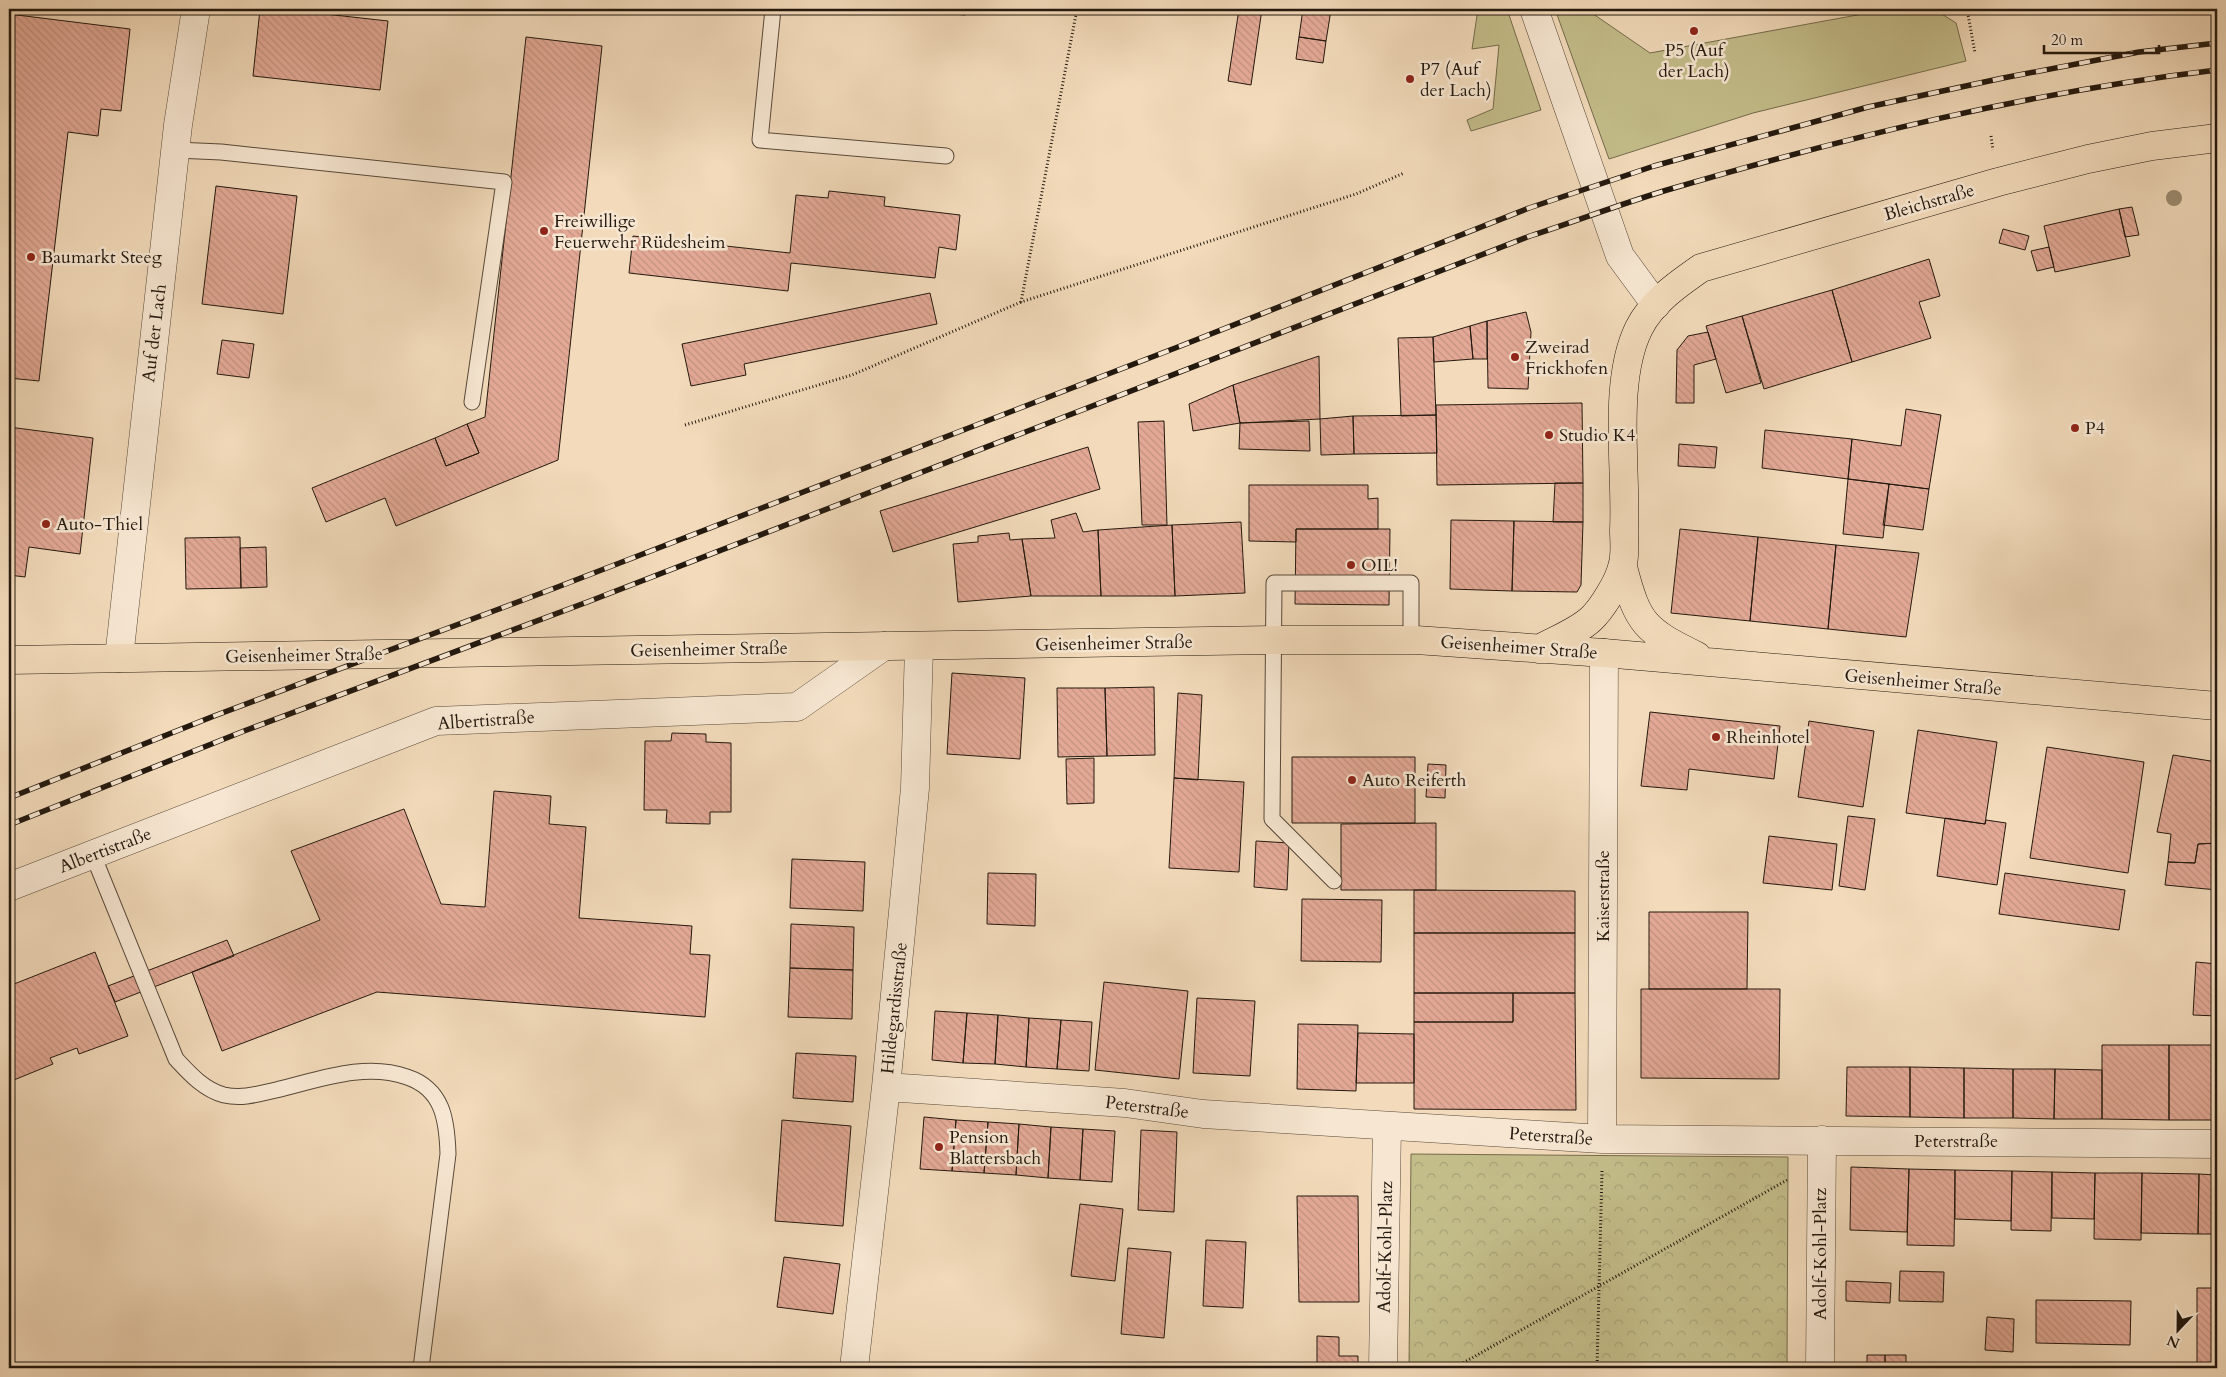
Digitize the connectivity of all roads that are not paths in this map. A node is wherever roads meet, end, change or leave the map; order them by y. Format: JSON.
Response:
{"nodes":[{"id":1,"x":196,"y":9,"type":"edge"},
{"id":2,"x":773,"y":9,"type":"edge"},
{"id":3,"x":1534,"y":9,"type":"edge"},
{"id":4,"x":2217,"y":138,"type":"edge"},
{"id":5,"x":176,"y":150,"type":"junction"},
{"id":6,"x":946,"y":156,"type":"dead end"},
{"id":7,"x":1656,"y":304,"type":"junction"},
{"id":8,"x":472,"y":402,"type":"dead end"},
{"id":9,"x":1622,"y":567,"type":"junction"},
{"id":10,"x":1274,"y":640,"type":"junction"},
{"id":11,"x":1411,"y":640,"type":"junction"},
{"id":12,"x":884,"y":646,"type":"junction"},
{"id":13,"x":919,"y":647,"type":"junction"},
{"id":14,"x":1539,"y":649,"type":"junction"},
{"id":15,"x":1604,"y":653,"type":"junction"},
{"id":16,"x":119,"y":658,"type":"junction"},
{"id":17,"x":9,"y":660,"type":"edge"},
{"id":18,"x":1712,"y":664,"type":"junction"},
{"id":19,"x":2217,"y":706,"type":"edge"},
{"id":20,"x":93,"y":855,"type":"junction"},
{"id":21,"x":1334,"y":881,"type":"dead end"},
{"id":22,"x":9,"y":888,"type":"edge"},
{"id":23,"x":886,"y":1087,"type":"junction"},
{"id":24,"x":1387,"y":1126,"type":"junction"},
{"id":25,"x":1822,"y":1140,"type":"junction"},
{"id":26,"x":2217,"y":1144,"type":"edge"},
{"id":27,"x":1602,"y":1152,"type":"junction"},
{"id":28,"x":421,"y":1368,"type":"edge"},
{"id":29,"x":854,"y":1368,"type":"edge"},
{"id":30,"x":1383,"y":1368,"type":"edge"},
{"id":31,"x":1820,"y":1368,"type":"edge"}],
"edges":[{"from":1,"to":5,"type":"street","name":"Auf der Lach"},
{"from":2,"to":6,"type":"lane"},
{"from":3,"to":7,"type":"street"},
{"from":4,"to":7,"type":"main road","name":"Bleichstraße"},
{"from":5,"to":8,"type":"lane"},
{"from":5,"to":16,"type":"street","name":"Auf der Lach"},
{"from":7,"to":9,"type":"main road"},
{"from":9,"to":14,"type":"main road"},
{"from":9,"to":18,"type":"main road"},
{"from":10,"to":11,"type":"main road","name":"Geisenheimer Straße"},
{"from":10,"to":11,"type":"lane"},
{"from":10,"to":13,"type":"main road","name":"Geisenheimer Straße"},
{"from":10,"to":21,"type":"lane"},
{"from":11,"to":14,"type":"main road","name":"Geisenheimer Straße"},
{"from":12,"to":13,"type":"main road","name":"Geisenheimer Straße"},
{"from":12,"to":16,"type":"main road","name":"Geisenheimer Straße"},
{"from":12,"to":20,"type":"street","name":"Albertistraße"},
{"from":13,"to":23,"type":"street","name":"Hildegardisstraße"},
{"from":14,"to":15,"type":"main road","name":"Geisenheimer Straße"},
{"from":15,"to":18,"type":"main road","name":"Geisenheimer Straße"},
{"from":15,"to":27,"type":"street","name":"Kaiserstraße"},
{"from":16,"to":17,"type":"main road","name":"Geisenheimer Straße"},
{"from":18,"to":19,"type":"main road","name":"Geisenheimer Straße"},
{"from":20,"to":22,"type":"street","name":"Albertistraße"},
{"from":20,"to":28,"type":"lane"},
{"from":23,"to":24,"type":"street","name":"Peterstraße"},
{"from":23,"to":29,"type":"street","name":"Hildegardisstraße"},
{"from":24,"to":27,"type":"street","name":"Peterstraße"},
{"from":24,"to":30,"type":"street","name":"Adolf-Kohl-Platz"},
{"from":25,"to":26,"type":"street","name":"Peterstraße"},
{"from":25,"to":27,"type":"street","name":"Peterstraße"},
{"from":25,"to":31,"type":"street","name":"Adolf-Kohl-Platz"}]}
